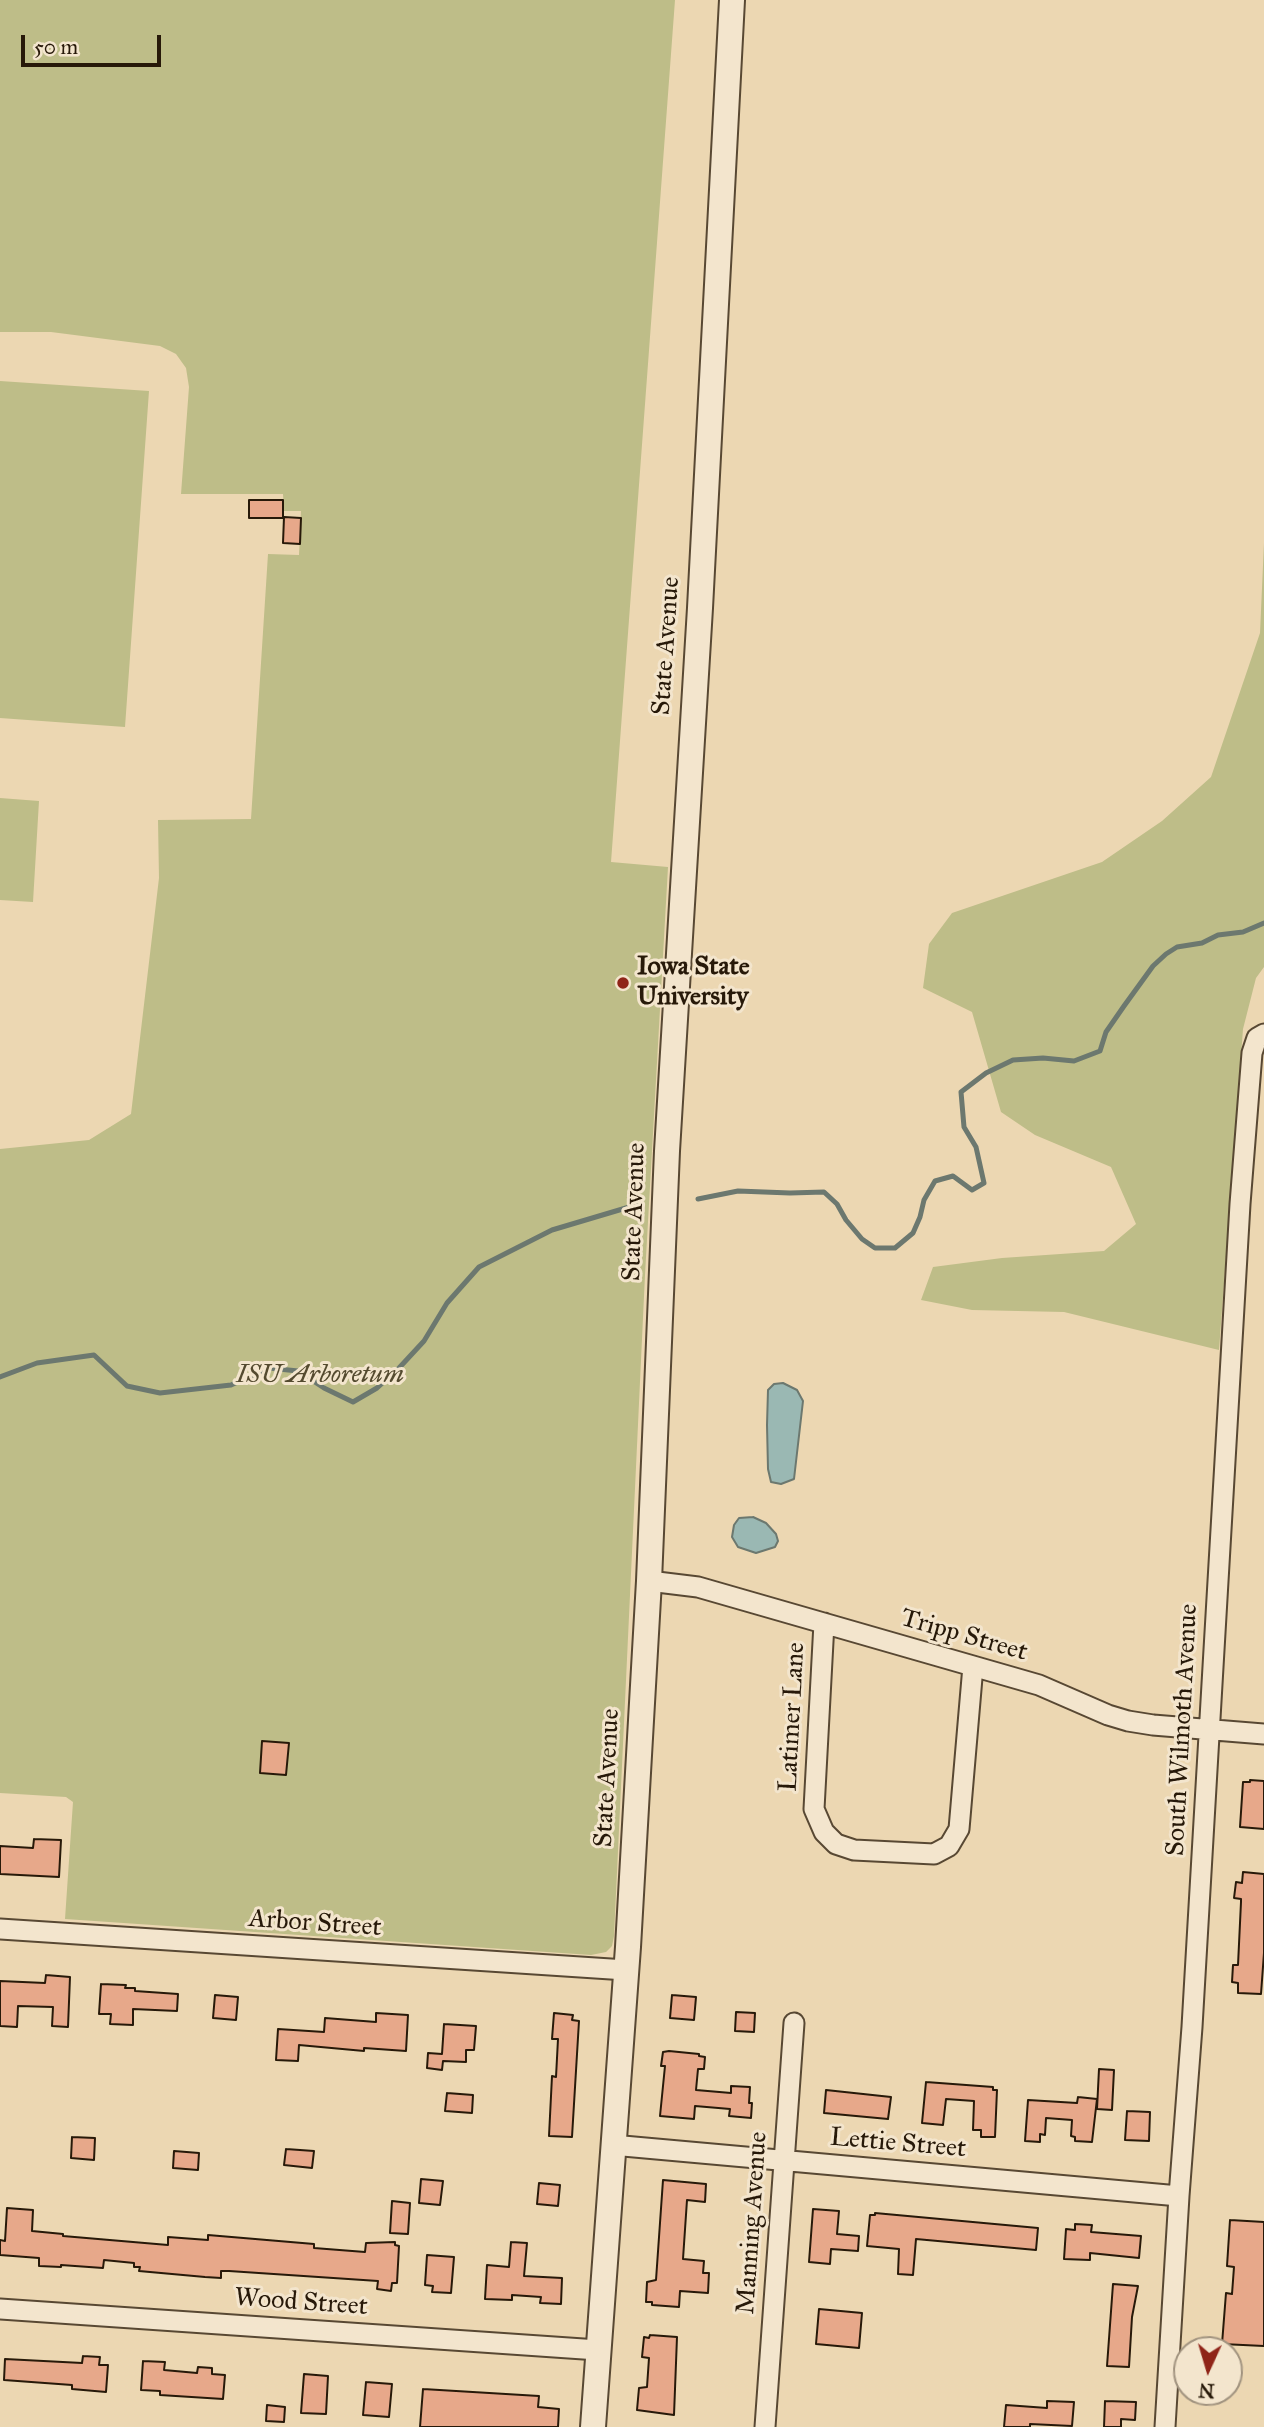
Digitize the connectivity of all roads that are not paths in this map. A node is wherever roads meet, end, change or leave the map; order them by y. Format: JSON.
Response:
{"nodes":[{"id":1,"x":732,"y":0,"type":"edge"},
{"id":2,"x":1261,"y":1036,"type":"edge"},
{"id":3,"x":649,"y":1581,"type":"junction"},
{"id":4,"x":824,"y":1623,"type":"junction"},
{"id":5,"x":973,"y":1666,"type":"junction"},
{"id":6,"x":1210,"y":1730,"type":"junction"},
{"id":7,"x":1264,"y":1734,"type":"edge"},
{"id":8,"x":0,"y":1929,"type":"edge"},
{"id":9,"x":626,"y":1970,"type":"junction"},
{"id":10,"x":794,"y":2022,"type":"dead end"},
{"id":11,"x":612,"y":2145,"type":"junction"},
{"id":12,"x":784,"y":2160,"type":"junction"},
{"id":13,"x":1179,"y":2196,"type":"junction"},
{"id":14,"x":0,"y":2309,"type":"edge"},
{"id":15,"x":598,"y":2350,"type":"junction"},
{"id":16,"x":593,"y":2427,"type":"edge"},
{"id":17,"x":765,"y":2427,"type":"edge"},
{"id":18,"x":1165,"y":2427,"type":"edge"}],
"edges":[{"from":1,"to":3,"type":"street","name":"State Avenue"},
{"from":2,"to":6,"type":"street","name":"South Wilmoth Avenue"},
{"from":3,"to":4,"type":"street","name":"Tripp Street"},
{"from":3,"to":9,"type":"street","name":"State Avenue"},
{"from":4,"to":5,"type":"street","name":"Tripp Street"},
{"from":4,"to":5,"type":"street","name":"Latimer Lane"},
{"from":5,"to":6,"type":"street","name":"Tripp Street"},
{"from":6,"to":7,"type":"street","name":"Tripp Street"},
{"from":6,"to":13,"type":"street","name":"South Wilmoth Avenue"},
{"from":8,"to":9,"type":"street","name":"Arbor Street"},
{"from":9,"to":11,"type":"street","name":"State Avenue"},
{"from":10,"to":12,"type":"street","name":"Manning Avenue"},
{"from":11,"to":12,"type":"street","name":"Lettie Street"},
{"from":11,"to":15,"type":"street","name":"State Avenue"},
{"from":12,"to":13,"type":"street","name":"Lettie Street"},
{"from":12,"to":17,"type":"street","name":"Manning Avenue"},
{"from":13,"to":18,"type":"street","name":"South Wilmoth Avenue"},
{"from":14,"to":15,"type":"street","name":"Wood Street"},
{"from":15,"to":16,"type":"street","name":"State Avenue"}]}
